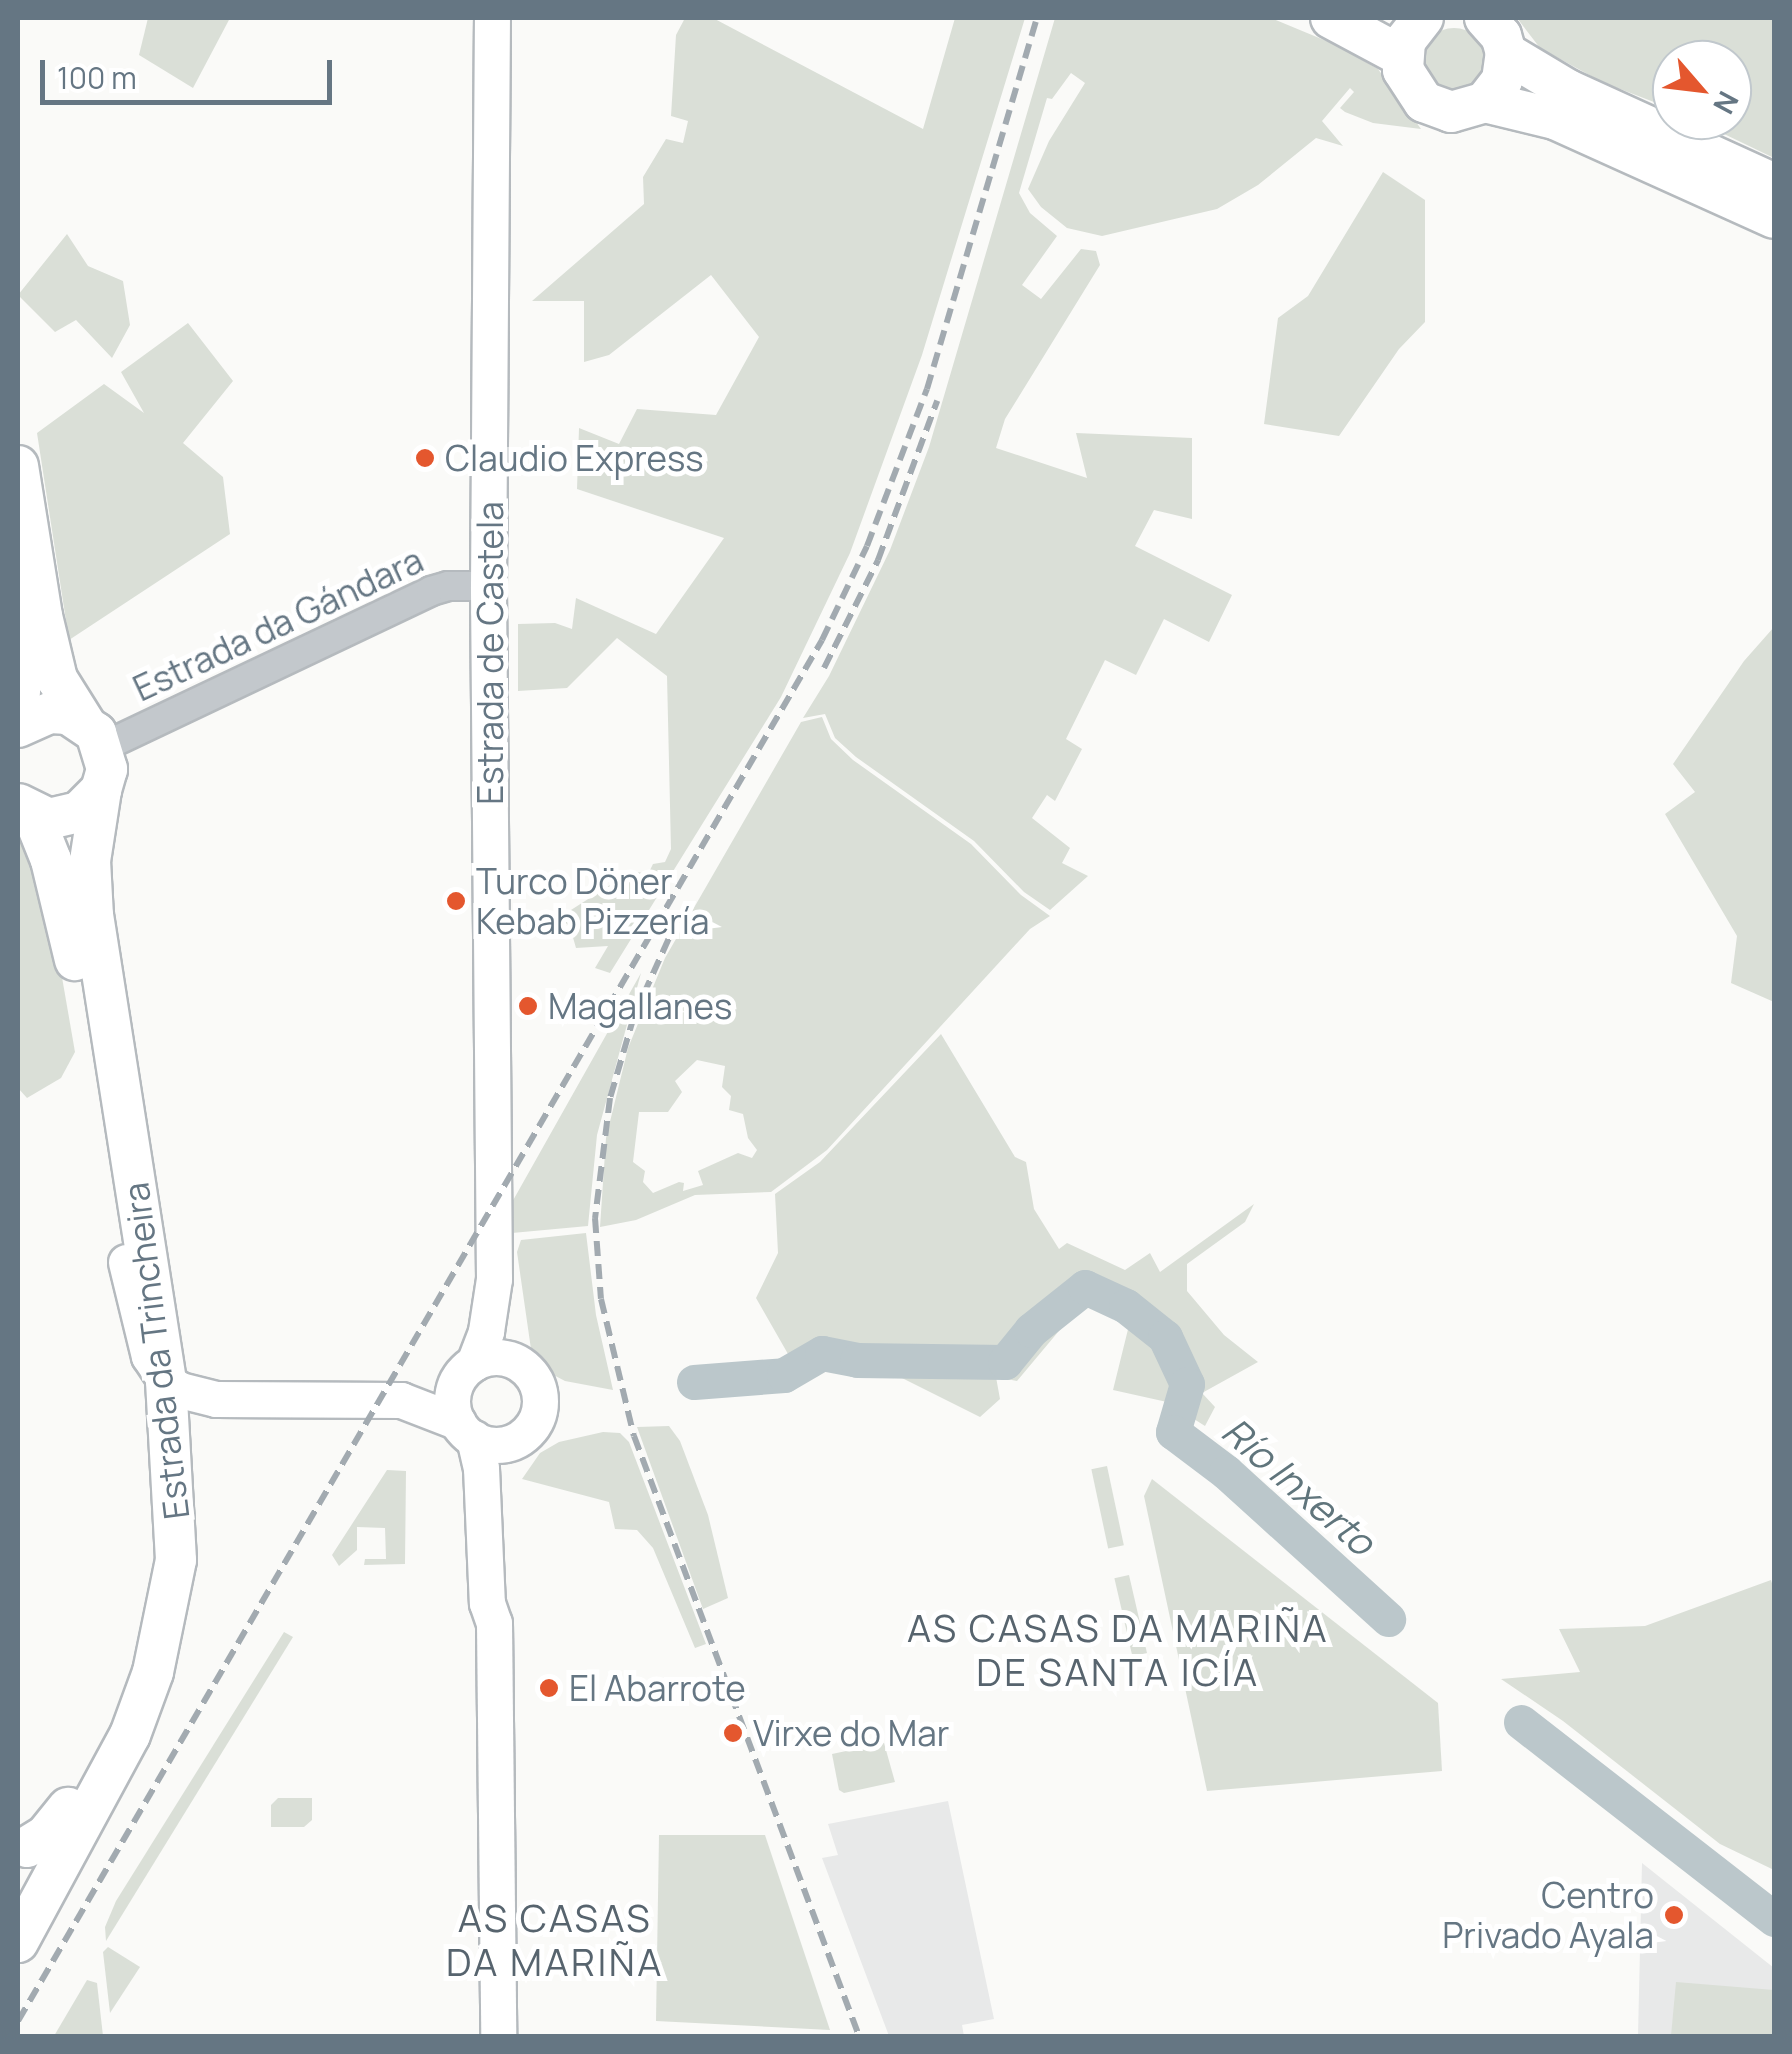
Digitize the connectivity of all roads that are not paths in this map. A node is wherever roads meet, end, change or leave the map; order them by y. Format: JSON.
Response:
{"nodes":[{"id":1,"x":492,"y":18,"type":"edge"},
{"id":2,"x":1331,"y":18,"type":"edge"},
{"id":3,"x":1422,"y":18,"type":"edge"},
{"id":4,"x":1485,"y":18,"type":"edge"},
{"id":5,"x":1506,"y":53,"type":"junction"},
{"id":6,"x":1402,"y":56,"type":"junction"},
{"id":7,"x":1485,"y":102,"type":"junction"},
{"id":8,"x":1774,"y":184,"type":"edge"},
{"id":9,"x":1774,"y":218,"type":"edge"},
{"id":10,"x":18,"y":466,"type":"edge"},
{"id":11,"x":488,"y":586,"type":"junction"},
{"id":12,"x":18,"y":600,"type":"edge"},
{"id":13,"x":18,"y":715,"type":"edge"},
{"id":14,"x":18,"y":726,"type":"edge"},
{"id":15,"x":94,"y":735,"type":"junction"},
{"id":16,"x":101,"y":790,"type":"junction"},
{"id":17,"x":23,"y":810,"type":"edge"},
{"id":18,"x":136,"y":1252,"type":"junction"},
{"id":19,"x":494,"y":1288,"type":"junction"},
{"id":20,"x":516,"y":1362,"type":"junction"},
{"id":21,"x":466,"y":1370,"type":"junction"},
{"id":22,"x":166,"y":1381,"type":"junction"},
{"id":23,"x":230,"y":1398,"type":"junction"},
{"id":24,"x":402,"y":1400,"type":"junction"},
{"id":25,"x":466,"y":1430,"type":"junction"},
{"id":26,"x":513,"y":1441,"type":"junction"},
{"id":27,"x":177,"y":1522,"type":"junction"},
{"id":28,"x":494,"y":1623,"type":"junction"},
{"id":29,"x":68,"y":1808,"type":"junction"},
{"id":30,"x":27,"y":1847,"type":"dead end"},
{"id":31,"x":18,"y":1897,"type":"edge"},
{"id":32,"x":18,"y":1942,"type":"edge"},
{"id":33,"x":498,"y":2036,"type":"edge"}],
"edges":[{"from":1,"to":11,"type":"main road","name":"Estrada de Castela"},
{"from":2,"to":6,"type":"highway"},
{"from":3,"to":6,"type":"highway"},
{"from":4,"to":5,"type":"highway"},
{"from":5,"to":7,"type":"highway"},
{"from":5,"to":8,"type":"highway"},
{"from":6,"to":7,"type":"highway"},
{"from":7,"to":9,"type":"highway"},
{"from":10,"to":15,"type":"highway"},
{"from":11,"to":15,"type":"street","name":"Estrada da Gándara"},
{"from":11,"to":19,"type":"main road","name":"Estrada de Castela"},
{"from":12,"to":13,"type":"highway"},
{"from":14,"to":15,"type":"highway"},
{"from":15,"to":16,"type":"highway","name":"Estrada da Trincheira"},
{"from":16,"to":17,"type":"highway"},
{"from":16,"to":18,"type":"highway","name":"Estrada da Trincheira"},
{"from":17,"to":18,"type":"highway","name":"Estrada da Trincheira"},
{"from":18,"to":22,"type":"highway","name":"Estrada da Trincheira"},
{"from":18,"to":23,"type":"main road"},
{"from":18,"to":29,"type":"highway","name":"Estrada da Trincheira"},
{"from":19,"to":20,"type":"main road"},
{"from":19,"to":21,"type":"main road"},
{"from":20,"to":21,"type":"main road"},
{"from":20,"to":26,"type":"main road"},
{"from":21,"to":24,"type":"main road"},
{"from":21,"to":25,"type":"main road"},
{"from":22,"to":23,"type":"main road"},
{"from":22,"to":27,"type":"highway","name":"Estrada da Trincheira"},
{"from":23,"to":24,"type":"main road"},
{"from":23,"to":27,"type":"main road"},
{"from":24,"to":25,"type":"main road"},
{"from":25,"to":26,"type":"main road"},
{"from":25,"to":28,"type":"main road"},
{"from":26,"to":28,"type":"main road"},
{"from":27,"to":32,"type":"highway","name":"Estrada da Trincheira"},
{"from":28,"to":33,"type":"main road"},
{"from":29,"to":30,"type":"highway"},
{"from":29,"to":31,"type":"highway","name":"Estrada da Trincheira"}]}
